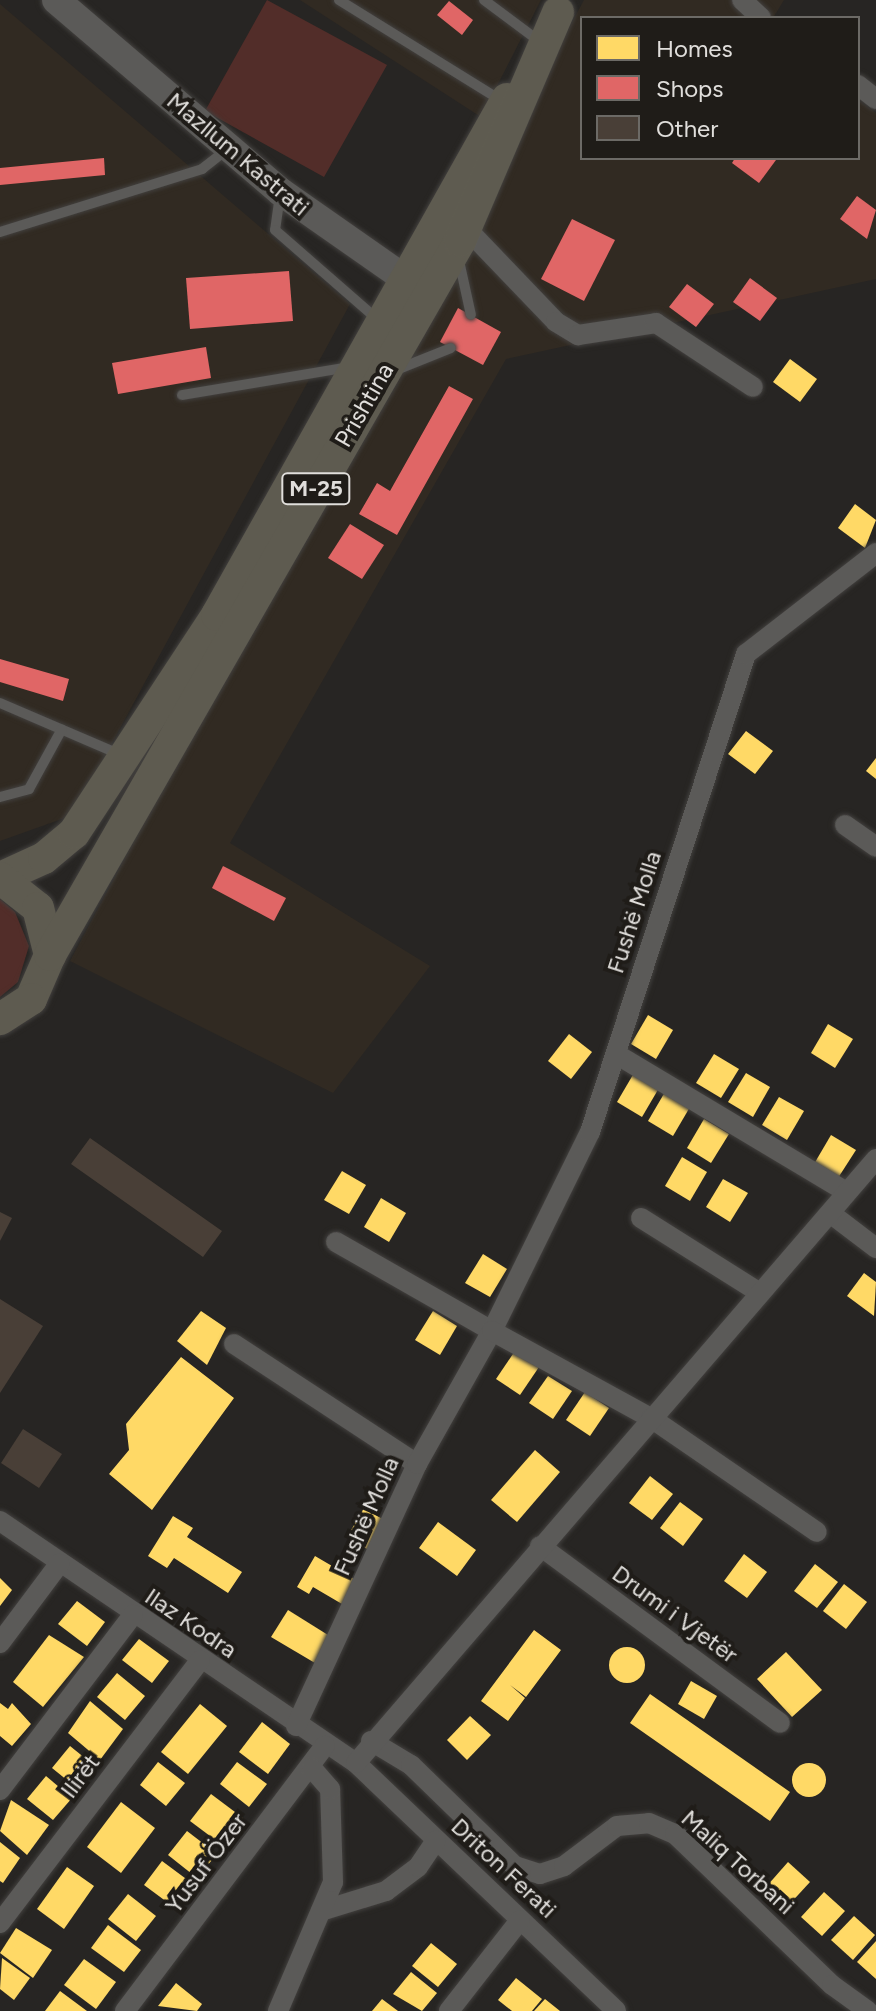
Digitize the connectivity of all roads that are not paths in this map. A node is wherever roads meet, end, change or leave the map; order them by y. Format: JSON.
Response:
{"nodes":[{"id":1,"x":56,"y":0,"type":"edge"},
{"id":2,"x":339,"y":0,"type":"edge"},
{"id":3,"x":484,"y":0,"type":"edge"},
{"id":4,"x":742,"y":0,"type":"edge"},
{"id":5,"x":562,"y":6,"type":"edge"},
{"id":6,"x":759,"y":16,"type":"edge"},
{"id":7,"x":539,"y":41,"type":"junction"},
{"id":8,"x":860,"y":87,"type":"edge"},
{"id":9,"x":876,"y":99,"type":"edge"},
{"id":10,"x":504,"y":103,"type":"junction"},
{"id":11,"x":229,"y":148,"type":"junction"},
{"id":12,"x":281,"y":192,"type":"junction"},
{"id":13,"x":0,"y":232,"type":"edge"},
{"id":14,"x":460,"y":238,"type":"junction"},
{"id":15,"x":416,"y":289,"type":"junction"},
{"id":16,"x":471,"y":315,"type":"dead end"},
{"id":17,"x":382,"y":323,"type":"junction"},
{"id":18,"x":451,"y":348,"type":"dead end"},
{"id":19,"x":371,"y":368,"type":"junction"},
{"id":20,"x":753,"y":387,"type":"dead end"},
{"id":21,"x":182,"y":395,"type":"dead end"},
{"id":22,"x":876,"y":553,"type":"edge"},
{"id":23,"x":0,"y":703,"type":"edge"},
{"id":24,"x":62,"y":729,"type":"junction"},
{"id":25,"x":125,"y":756,"type":"junction"},
{"id":26,"x":0,"y":797,"type":"edge"},
{"id":27,"x":845,"y":825,"type":"dead end"},
{"id":28,"x":876,"y":847,"type":"edge"},
{"id":29,"x":0,"y":878,"type":"edge"},
{"id":30,"x":50,"y":955,"type":"junction"},
{"id":31,"x":4,"y":1024,"type":"edge"},
{"id":32,"x":616,"y":1054,"type":"junction"},
{"id":33,"x":876,"y":1159,"type":"edge"},
{"id":34,"x":847,"y":1192,"type":"junction"},
{"id":35,"x":830,"y":1213,"type":"junction"},
{"id":36,"x":641,"y":1218,"type":"dead end"},
{"id":37,"x":336,"y":1242,"type":"dead end"},
{"id":38,"x":876,"y":1248,"type":"edge"},
{"id":39,"x":760,"y":1293,"type":"junction"},
{"id":40,"x":492,"y":1331,"type":"junction"},
{"id":41,"x":234,"y":1344,"type":"dead end"},
{"id":42,"x":651,"y":1418,"type":"junction"},
{"id":43,"x":417,"y":1464,"type":"junction"},
{"id":44,"x":0,"y":1521,"type":"edge"},
{"id":45,"x":817,"y":1532,"type":"dead end"},
{"id":46,"x":540,"y":1546,"type":"junction"},
{"id":47,"x":59,"y":1564,"type":"junction"},
{"id":48,"x":133,"y":1615,"type":"junction"},
{"id":49,"x":0,"y":1643,"type":"edge"},
{"id":50,"x":200,"y":1660,"type":"junction"},
{"id":51,"x":780,"y":1723,"type":"dead end"},
{"id":52,"x":296,"y":1726,"type":"junction"},
{"id":53,"x":371,"y":1741,"type":"junction"},
{"id":54,"x":325,"y":1746,"type":"junction"},
{"id":55,"x":356,"y":1763,"type":"junction"},
{"id":56,"x":312,"y":1768,"type":"junction"},
{"id":57,"x":0,"y":1790,"type":"edge"},
{"id":58,"x":436,"y":1840,"type":"junction"},
{"id":59,"x":321,"y":1911,"type":"junction"},
{"id":60,"x":520,"y":1920,"type":"junction"},
{"id":61,"x":0,"y":1923,"type":"edge"},
{"id":62,"x":611,"y":2009,"type":"edge"},
{"id":63,"x":125,"y":2011,"type":"edge"},
{"id":64,"x":278,"y":2011,"type":"edge"},
{"id":65,"x":449,"y":2011,"type":"edge"},
{"id":66,"x":868,"y":2011,"type":"edge"}],
"edges":[{"from":1,"to":11,"type":"main road","name":"Mazllum Kastrati"},
{"from":2,"to":10,"type":"lane"},
{"from":3,"to":7,"type":"lane"},
{"from":4,"to":6,"type":"street"},
{"from":5,"to":7,"type":"main road","name":"Prishtina","number":"M-25"},
{"from":5,"to":14,"type":"main road","name":"Prishtina","number":"M-25"},
{"from":7,"to":10,"type":"main road","name":"Prishtina","number":"M-25"},
{"from":8,"to":9,"type":"street"},
{"from":10,"to":15,"type":"main road","name":"Prishtina","number":"M-25"},
{"from":11,"to":12,"type":"main road","name":"Mazllum Kastrati"},
{"from":11,"to":13,"type":"lane"},
{"from":12,"to":15,"type":"main road","name":"Mazllum Kastrati"},
{"from":12,"to":17,"type":"lane"},
{"from":14,"to":15,"type":"main road","name":"Prishtina","number":"M-25"},
{"from":14,"to":16,"type":"lane"},
{"from":14,"to":20,"type":"street"},
{"from":15,"to":17,"type":"main road","name":"Prishtina","number":"M-25"},
{"from":15,"to":19,"type":"main road","name":"Prishtina","number":"M-25"},
{"from":17,"to":19,"type":"main road","name":"Prishtina","number":"M-25"},
{"from":18,"to":19,"type":"lane"},
{"from":19,"to":21,"type":"lane"},
{"from":19,"to":25,"type":"main road","name":"Prishtina","number":"M-25"},
{"from":19,"to":30,"type":"main road","name":"Prishtina","number":"M-25"},
{"from":22,"to":32,"type":"street","name":"Fushë Molla"},
{"from":23,"to":24,"type":"lane"},
{"from":24,"to":25,"type":"lane"},
{"from":24,"to":26,"type":"lane"},
{"from":25,"to":29,"type":"main road","name":"Prishtina","number":"M-25"},
{"from":27,"to":28,"type":"street"},
{"from":29,"to":30,"type":"main road","name":"Prishtina","number":"M-25"},
{"from":30,"to":31,"type":"main road","name":"Prishtina","number":"M-25"},
{"from":32,"to":34,"type":"street"},
{"from":32,"to":40,"type":"street","name":"Fushë Molla"},
{"from":33,"to":34,"type":"street"},
{"from":34,"to":35,"type":"street"},
{"from":35,"to":38,"type":"street"},
{"from":35,"to":39,"type":"street"},
{"from":36,"to":39,"type":"street"},
{"from":37,"to":40,"type":"street"},
{"from":39,"to":42,"type":"street"},
{"from":40,"to":42,"type":"street"},
{"from":40,"to":43,"type":"street","name":"Fushë Molla"},
{"from":41,"to":43,"type":"street"},
{"from":42,"to":45,"type":"street"},
{"from":42,"to":46,"type":"street"},
{"from":43,"to":52,"type":"street","name":"Fushë Molla"},
{"from":44,"to":47,"type":"street","name":"Ilaz Kodra"},
{"from":46,"to":51,"type":"street","name":"Drumi i Vjetër"},
{"from":46,"to":53,"type":"street"},
{"from":47,"to":48,"type":"street","name":"Ilaz Kodra"},
{"from":47,"to":49,"type":"street"},
{"from":48,"to":50,"type":"street","name":"Ilaz Kodra"},
{"from":48,"to":57,"type":"street"},
{"from":50,"to":52,"type":"street","name":"Ilaz Kodra"},
{"from":50,"to":61,"type":"street","name":"Ilirët"},
{"from":52,"to":54,"type":"street","name":"Ilaz Kodra"},
{"from":53,"to":55,"type":"street"},
{"from":53,"to":66,"type":"street","name":"Maliq Torbani"},
{"from":54,"to":55,"type":"street","name":"Ilaz Kodra"},
{"from":54,"to":56,"type":"street","name":"Yusuf Özer"},
{"from":55,"to":58,"type":"street","name":"Driton Ferati"},
{"from":56,"to":59,"type":"street"},
{"from":56,"to":63,"type":"street","name":"Yusuf Özer"},
{"from":58,"to":59,"type":"street"},
{"from":58,"to":60,"type":"street","name":"Driton Ferati"},
{"from":59,"to":64,"type":"street"},
{"from":60,"to":62,"type":"street","name":"Driton Ferati"},
{"from":60,"to":65,"type":"street"}]}
